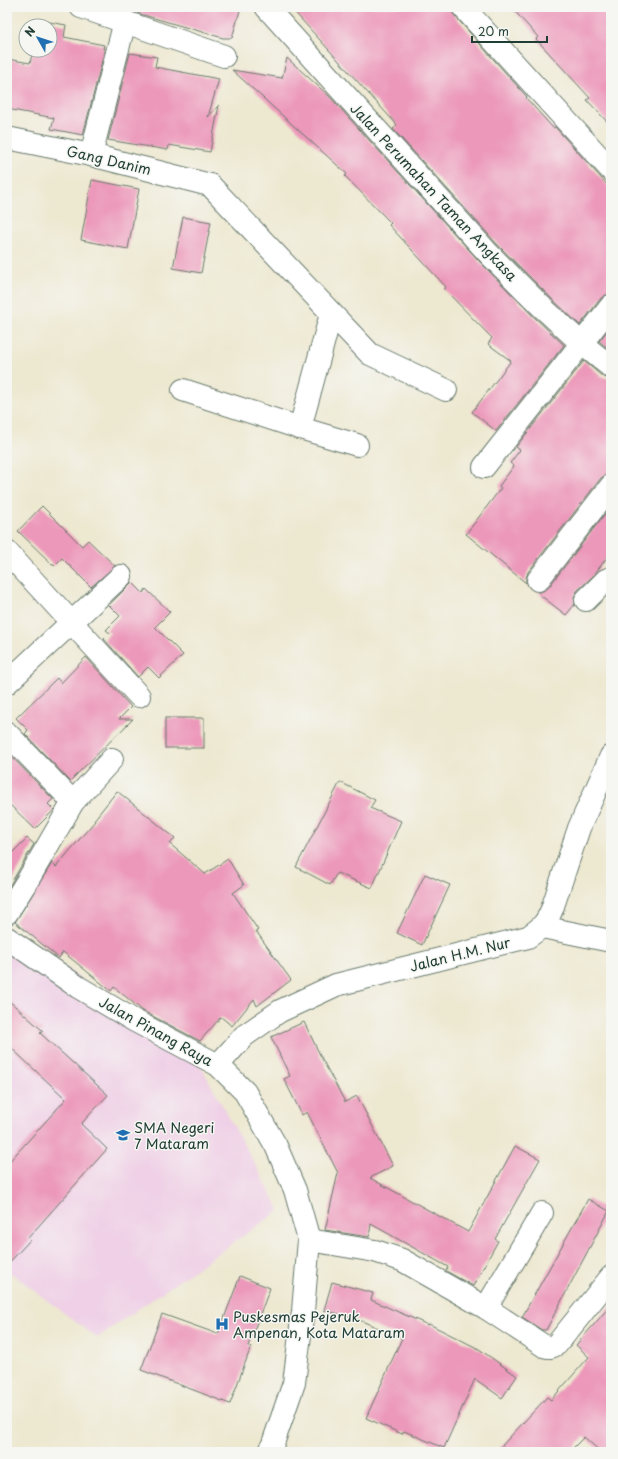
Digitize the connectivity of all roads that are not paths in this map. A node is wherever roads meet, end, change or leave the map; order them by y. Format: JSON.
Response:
{"nodes":[{"id":1,"x":81,"y":7,"type":"edge"},
{"id":2,"x":266,"y":7,"type":"edge"},
{"id":3,"x":463,"y":7,"type":"edge"},
{"id":4,"x":125,"y":21,"type":"junction"},
{"id":5,"x":224,"y":56,"type":"dead end"},
{"id":6,"x":7,"y":138,"type":"edge"},
{"id":7,"x":91,"y":155,"type":"junction"},
{"id":8,"x":611,"y":170,"type":"edge"},
{"id":9,"x":611,"y":306,"type":"edge"},
{"id":10,"x":331,"y":314,"type":"junction"},
{"id":11,"x":581,"y":343,"type":"junction"},
{"id":12,"x":611,"y":367,"type":"edge"},
{"id":13,"x":183,"y":390,"type":"dead end"},
{"id":14,"x":446,"y":390,"type":"dead end"},
{"id":15,"x":300,"y":428,"type":"junction"},
{"id":16,"x":357,"y":445,"type":"dead end"},
{"id":17,"x":484,"y":467,"type":"dead end"},
{"id":18,"x":611,"y":486,"type":"edge"},
{"id":19,"x":7,"y":552,"type":"edge"},
{"id":20,"x":121,"y":576,"type":"dead end"},
{"id":21,"x":611,"y":578,"type":"edge"},
{"id":22,"x":538,"y":580,"type":"dead end"},
{"id":23,"x":586,"y":600,"type":"dead end"},
{"id":24,"x":72,"y":623,"type":"junction"},
{"id":25,"x":7,"y":683,"type":"edge"},
{"id":26,"x":140,"y":696,"type":"dead end"},
{"id":27,"x":7,"y":733,"type":"edge"},
{"id":28,"x":611,"y":756,"type":"edge"},
{"id":29,"x":112,"y":760,"type":"dead end"},
{"id":30,"x":73,"y":802,"type":"junction"},
{"id":31,"x":7,"y":913,"type":"edge"},
{"id":32,"x":542,"y":928,"type":"junction"},
{"id":33,"x":7,"y":938,"type":"edge"},
{"id":34,"x":611,"y":941,"type":"edge"},
{"id":35,"x":218,"y":1065,"type":"junction"},
{"id":36,"x":542,"y":1213,"type":"dead end"},
{"id":37,"x":309,"y":1240,"type":"junction"},
{"id":38,"x":611,"y":1277,"type":"edge"},
{"id":39,"x":486,"y":1308,"type":"junction"},
{"id":40,"x":270,"y":1452,"type":"edge"}],
"edges":[{"from":1,"to":4,"type":"street"},
{"from":2,"to":11,"type":"street","name":"Jalan Perumahan Taman Angkasa"},
{"from":3,"to":8,"type":"street"},
{"from":4,"to":5,"type":"street"},
{"from":4,"to":7,"type":"street"},
{"from":6,"to":7,"type":"street","name":"Gang Danim"},
{"from":7,"to":10,"type":"street","name":"Gang Danim"},
{"from":9,"to":11,"type":"street"},
{"from":10,"to":14,"type":"street"},
{"from":10,"to":15,"type":"street"},
{"from":11,"to":12,"type":"street","name":"Jalan Perumahan Taman Angkasa"},
{"from":11,"to":17,"type":"street"},
{"from":13,"to":15,"type":"street"},
{"from":15,"to":16,"type":"street"},
{"from":18,"to":22,"type":"street"},
{"from":19,"to":24,"type":"street"},
{"from":20,"to":24,"type":"street"},
{"from":21,"to":23,"type":"street"},
{"from":24,"to":25,"type":"street"},
{"from":24,"to":26,"type":"street"},
{"from":27,"to":30,"type":"street"},
{"from":28,"to":32,"type":"street"},
{"from":29,"to":30,"type":"street"},
{"from":30,"to":31,"type":"street"},
{"from":32,"to":34,"type":"street"},
{"from":32,"to":35,"type":"street","name":"Jalan H.M. Nur"},
{"from":33,"to":35,"type":"street","name":"Jalan Pinang Raya"},
{"from":35,"to":37,"type":"street","name":"Jalan Pinang Raya"},
{"from":36,"to":39,"type":"street"},
{"from":37,"to":39,"type":"street"},
{"from":37,"to":40,"type":"street","name":"Jalan Pinang Raya"},
{"from":38,"to":39,"type":"street"}]}
